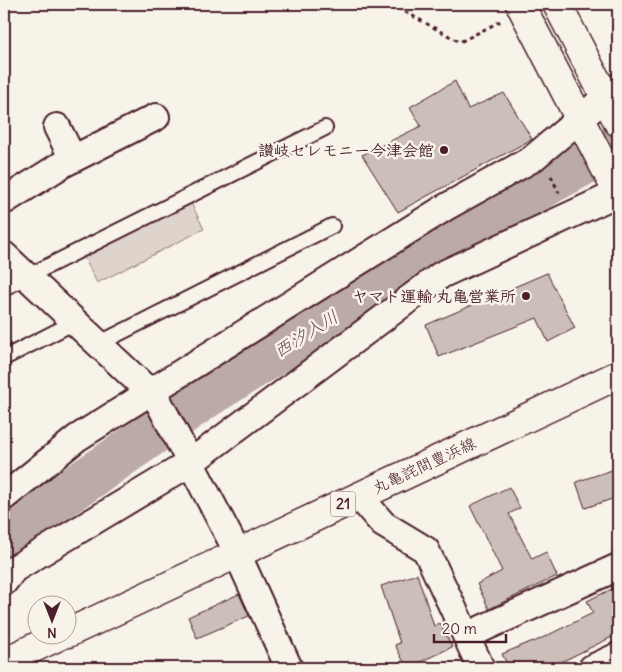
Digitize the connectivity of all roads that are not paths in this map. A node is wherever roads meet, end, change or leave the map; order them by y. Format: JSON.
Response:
{"nodes":[{"id":1,"x":557,"y":4,"type":"edge"},
{"id":2,"x":522,"y":7,"type":"edge"},
{"id":3,"x":612,"y":92,"type":"edge"},
{"id":4,"x":156,"y":117,"type":"dead end"},
{"id":5,"x":581,"y":118,"type":"junction"},
{"id":6,"x":618,"y":122,"type":"edge"},
{"id":7,"x":57,"y":127,"type":"dead end"},
{"id":8,"x":325,"y":128,"type":"dead end"},
{"id":9,"x":73,"y":159,"type":"junction"},
{"id":10,"x":618,"y":193,"type":"edge"},
{"id":11,"x":4,"y":200,"type":"edge"},
{"id":12,"x":332,"y":226,"type":"dead end"},
{"id":13,"x":4,"y":255,"type":"edge"},
{"id":14,"x":15,"y":282,"type":"edge"},
{"id":15,"x":76,"y":322,"type":"junction"},
{"id":16,"x":98,"y":344,"type":"junction"},
{"id":17,"x":4,"y":358,"type":"edge"},
{"id":18,"x":618,"y":375,"type":"edge"},
{"id":19,"x":154,"y":396,"type":"junction"},
{"id":20,"x":190,"y":463,"type":"junction"},
{"id":21,"x":359,"y":496,"type":"junction"},
{"id":22,"x":4,"y":497,"type":"edge"},
{"id":23,"x":237,"y":554,"type":"junction"},
{"id":24,"x":618,"y":567,"type":"edge"},
{"id":25,"x":4,"y":582,"type":"edge"},
{"id":26,"x":78,"y":628,"type":"edge"},
{"id":27,"x":466,"y":636,"type":"junction"},
{"id":28,"x":42,"y":644,"type":"edge"},
{"id":29,"x":618,"y":656,"type":"edge"},
{"id":30,"x":4,"y":662,"type":"edge"},
{"id":31,"x":289,"y":668,"type":"edge"},
{"id":32,"x":481,"y":668,"type":"edge"},
{"id":33,"x":592,"y":668,"type":"edge"}],
"edges":[{"from":1,"to":3,"type":"main road"},
{"from":2,"to":5,"type":"main road"},
{"from":3,"to":5,"type":"street"},
{"from":3,"to":6,"type":"main road"},
{"from":4,"to":9,"type":"street"},
{"from":5,"to":10,"type":"main road"},
{"from":5,"to":19,"type":"street"},
{"from":7,"to":9,"type":"street"},
{"from":8,"to":14,"type":"lane"},
{"from":9,"to":11,"type":"street"},
{"from":10,"to":20,"type":"street"},
{"from":12,"to":16,"type":"lane"},
{"from":13,"to":14,"type":"street"},
{"from":14,"to":15,"type":"street"},
{"from":15,"to":16,"type":"street"},
{"from":15,"to":17,"type":"lane"},
{"from":16,"to":19,"type":"street"},
{"from":18,"to":21,"type":"main road","name":"丸亀詫間豊浜線","number":"21"},
{"from":19,"to":20,"type":"street"},
{"from":19,"to":22,"type":"street"},
{"from":20,"to":23,"type":"street"},
{"from":20,"to":25,"type":"street"},
{"from":21,"to":23,"type":"main road","name":"丸亀詫間豊浜線","number":"21"},
{"from":21,"to":27,"type":"street"},
{"from":23,"to":26,"type":"main road","name":"丸亀詫間豊浜線","number":"21"},
{"from":23,"to":31,"type":"street"},
{"from":24,"to":27,"type":"street"},
{"from":27,"to":32,"type":"street"},
{"from":28,"to":30,"type":"main road"},
{"from":29,"to":33,"type":"street"}]}
